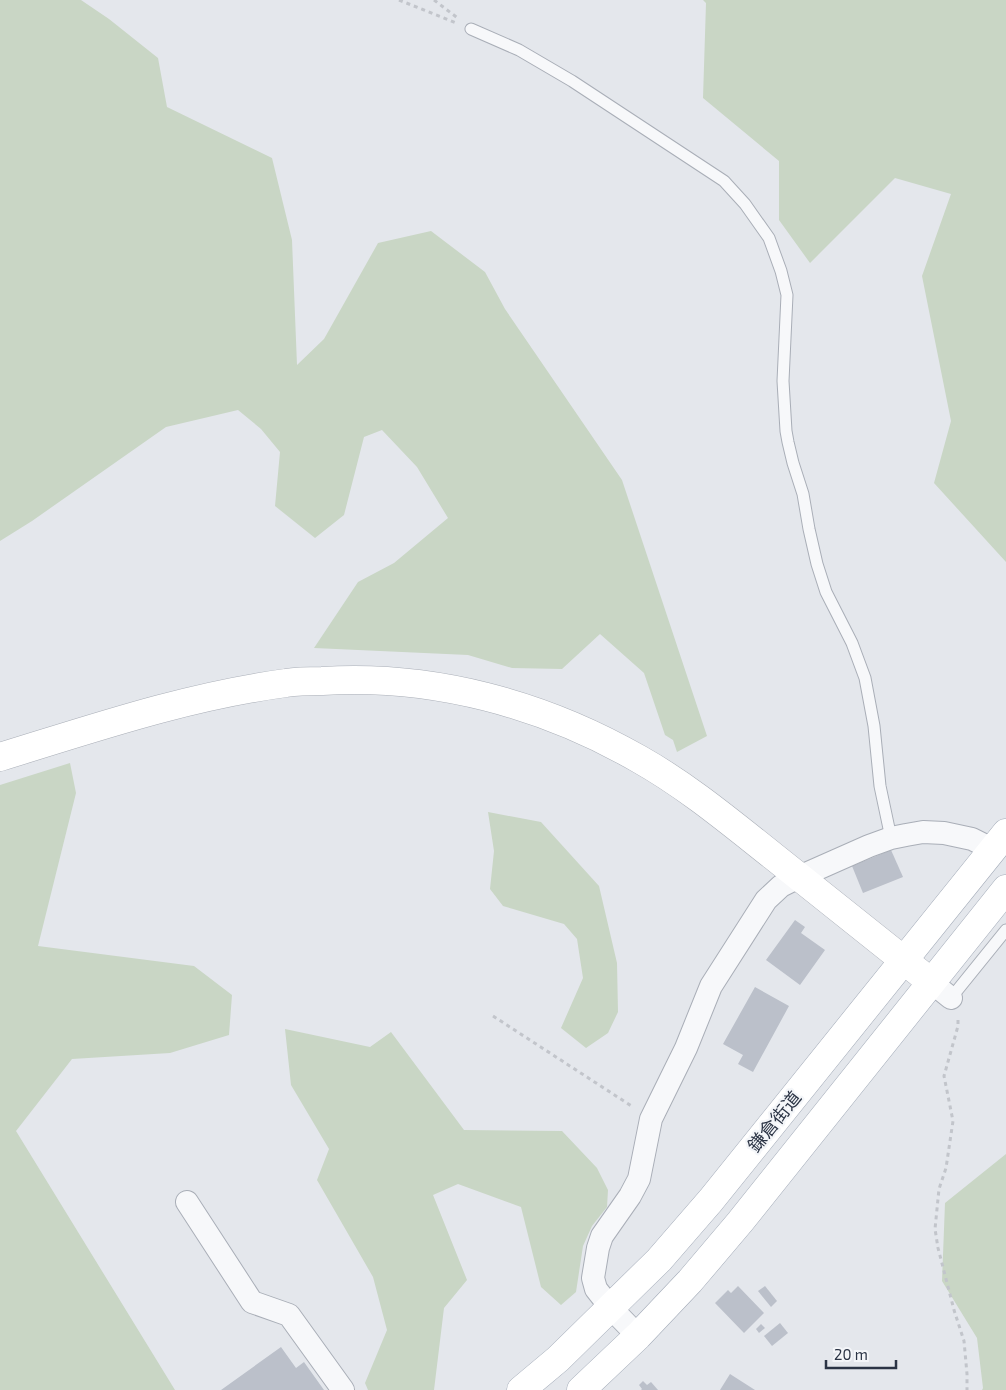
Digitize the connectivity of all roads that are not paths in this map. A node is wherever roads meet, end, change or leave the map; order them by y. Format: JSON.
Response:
{"nodes":[{"id":1,"x":471,"y":29,"type":"road end"},
{"id":2,"x":0,"y":757,"type":"edge"},
{"id":3,"x":891,"y":838,"type":"junction"},
{"id":4,"x":999,"y":842,"type":"edge"},
{"id":5,"x":799,"y":877,"type":"junction"},
{"id":6,"x":1006,"y":889,"type":"edge"},
{"id":7,"x":1006,"y":930,"type":"edge"},
{"id":8,"x":904,"y":960,"type":"junction"},
{"id":9,"x":941,"y":990,"type":"junction"},
{"id":10,"x":187,"y":1202,"type":"dead end"},
{"id":11,"x":611,"y":1308,"type":"junction"},
{"id":12,"x":638,"y":1336,"type":"junction"},
{"id":13,"x":343,"y":1390,"type":"edge"},
{"id":14,"x":521,"y":1390,"type":"edge"},
{"id":15,"x":581,"y":1390,"type":"edge"}],
"edges":[{"from":1,"to":3,"type":"lane"},
{"from":2,"to":5,"type":"main road"},
{"from":3,"to":4,"type":"street"},
{"from":3,"to":5,"type":"street"},
{"from":4,"to":8,"type":"main road","name":"鎌倉街道"},
{"from":5,"to":8,"type":"main road"},
{"from":5,"to":11,"type":"street"},
{"from":6,"to":9,"type":"main road","name":"鎌倉街道"},
{"from":7,"to":9,"type":"lane"},
{"from":8,"to":9,"type":"main road"},
{"from":8,"to":11,"type":"main road","name":"鎌倉街道"},
{"from":9,"to":12,"type":"main road","name":"鎌倉街道"},
{"from":10,"to":13,"type":"street"},
{"from":11,"to":12,"type":"street"},
{"from":11,"to":14,"type":"main road","name":"鎌倉街道"},
{"from":12,"to":15,"type":"main road","name":"鎌倉街道"}]}
